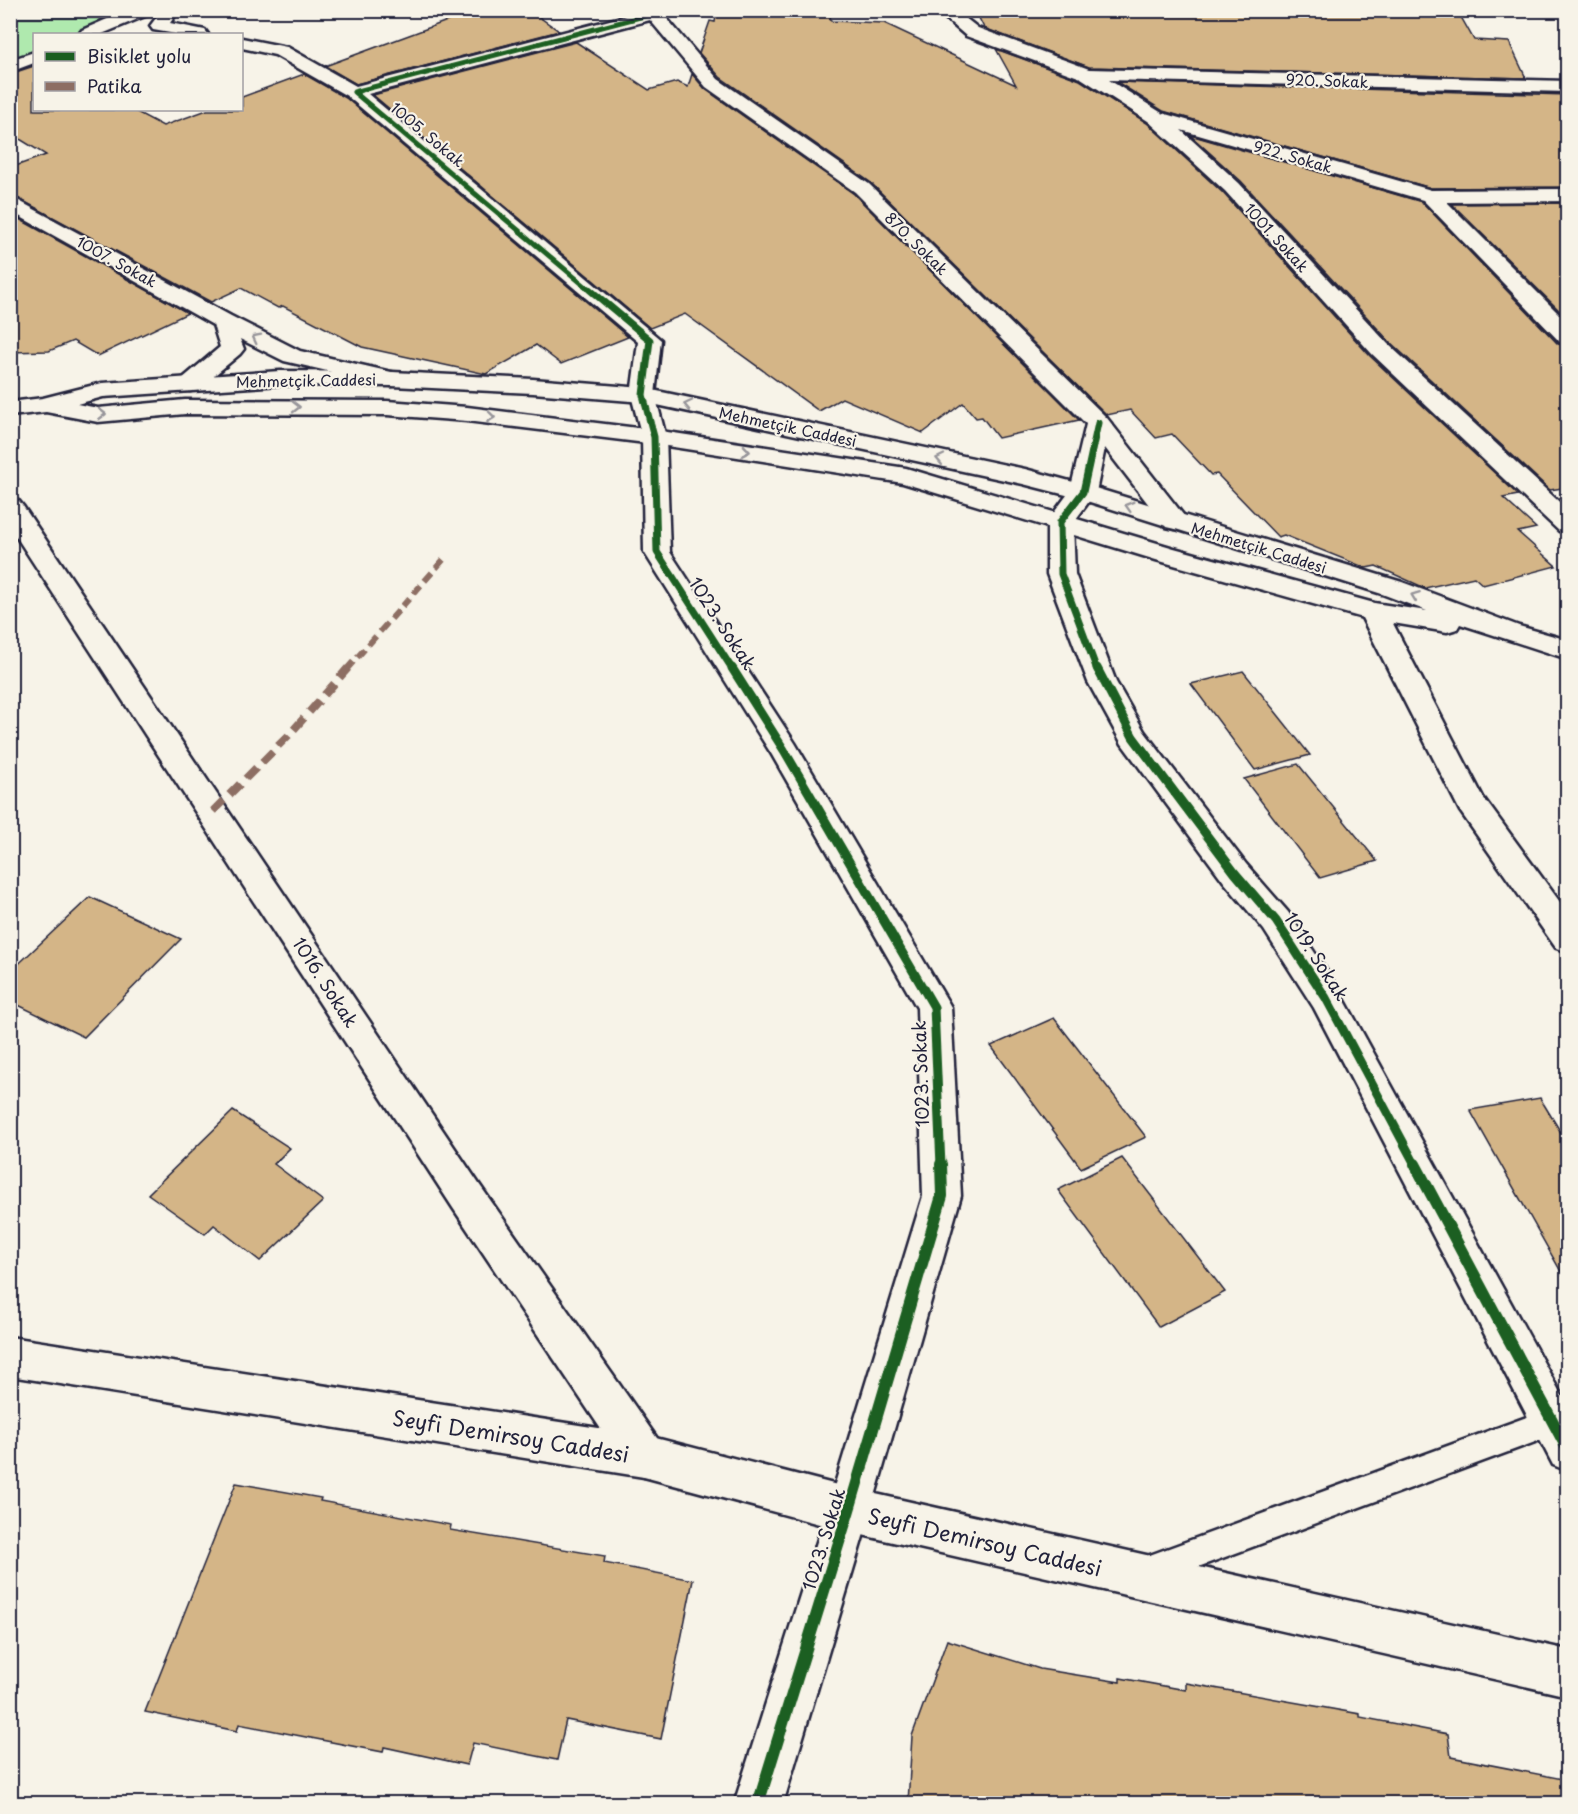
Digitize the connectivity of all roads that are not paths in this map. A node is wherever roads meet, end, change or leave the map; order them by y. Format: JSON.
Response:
{"nodes":[{"id":1,"x":144,"y":10,"type":"edge"},
{"id":2,"x":171,"y":10,"type":"edge"},
{"id":3,"x":626,"y":10,"type":"edge"},
{"id":4,"x":944,"y":10,"type":"edge"},
{"id":5,"x":661,"y":13,"type":"edge"},
{"id":6,"x":90,"y":33,"type":"edge"},
{"id":7,"x":194,"y":33,"type":"edge"},
{"id":8,"x":243,"y":43,"type":"edge"},
{"id":9,"x":33,"y":57,"type":"edge"},
{"id":10,"x":10,"y":67,"type":"edge"},
{"id":11,"x":1088,"y":74,"type":"junction"},
{"id":12,"x":1568,"y":87,"type":"edge"},
{"id":13,"x":354,"y":92,"type":"junction"},
{"id":14,"x":1155,"y":117,"type":"junction"},
{"id":15,"x":1568,"y":195,"type":"edge"},
{"id":16,"x":1430,"y":196,"type":"junction"},
{"id":17,"x":10,"y":202,"type":"edge"},
{"id":18,"x":223,"y":321,"type":"junction"},
{"id":19,"x":1566,"y":334,"type":"edge"},
{"id":20,"x":392,"y":378,"type":"junction"},
{"id":21,"x":190,"y":384,"type":"junction"},
{"id":22,"x":643,"y":395,"type":"junction"},
{"id":23,"x":44,"y":405,"type":"junction"},
{"id":24,"x":10,"y":409,"type":"edge"},
{"id":25,"x":1098,"y":423,"type":"junction"},
{"id":26,"x":654,"y":437,"type":"junction"},
{"id":27,"x":1083,"y":492,"type":"junction"},
{"id":28,"x":10,"y":506,"type":"edge"},
{"id":29,"x":1175,"y":521,"type":"junction"},
{"id":30,"x":1060,"y":522,"type":"junction"},
{"id":31,"x":1568,"y":525,"type":"edge"},
{"id":32,"x":1373,"y":612,"type":"junction"},
{"id":33,"x":1509,"y":632,"type":"junction"},
{"id":34,"x":1568,"y":650,"type":"edge"},
{"id":35,"x":1568,"y":939,"type":"edge"},
{"id":36,"x":10,"y":1356,"type":"edge"},
{"id":37,"x":1561,"y":1436,"type":"edge"},
{"id":38,"x":644,"y":1455,"type":"junction"},
{"id":39,"x":849,"y":1510,"type":"junction"},
{"id":40,"x":1136,"y":1576,"type":"junction"},
{"id":41,"x":1568,"y":1672,"type":"edge"},
{"id":42,"x":758,"y":1803,"type":"edge"}],
"edges":[{"from":1,"to":6,"type":"street"},
{"from":2,"to":7,"type":"street"},
{"from":3,"to":5,"type":"street"},
{"from":4,"to":11,"type":"street","name":"1001. Sokak"},
{"from":5,"to":13,"type":"street","name":"1005. Sokak"},
{"from":5,"to":25,"type":"street","name":"870. Sokak"},
{"from":8,"to":13,"type":"street","name":"1005. Sokak"},
{"from":9,"to":10,"type":"street"},
{"from":11,"to":12,"type":"street","name":"920. Sokak"},
{"from":11,"to":14,"type":"street","name":"1001. Sokak"},
{"from":13,"to":22,"type":"street","name":"1005. Sokak"},
{"from":14,"to":16,"type":"street","name":"922. Sokak"},
{"from":14,"to":31,"type":"street","name":"1001. Sokak"},
{"from":15,"to":16,"type":"street","name":"922. Sokak"},
{"from":16,"to":19,"type":"street","name":"922. Sokak"},
{"from":17,"to":18,"type":"street","name":"1007. Sokak"},
{"from":20,"to":18,"type":"street","name":"1007. Sokak","one_way":true},
{"from":18,"to":21,"type":"street"},
{"from":20,"to":21,"type":"street","name":"Mehmetçik Caddesi"},
{"from":20,"to":22,"type":"street","name":"Mehmetçik Caddesi"},
{"from":21,"to":23,"type":"street","name":"Mehmetçik Caddesi"},
{"from":22,"to":26,"type":"street","name":"1023. Sokak"},
{"from":27,"to":22,"type":"street","name":"Mehmetçik Caddesi","one_way":true},
{"from":23,"to":24,"type":"street","name":"Mehmetçik Caddesi"},
{"from":23,"to":26,"type":"street","name":"Mehmetçik Caddesi","one_way":true},
{"from":25,"to":27,"type":"street"},
{"from":25,"to":29,"type":"street","name":"870. Sokak"},
{"from":26,"to":30,"type":"street","name":"Mehmetçik Caddesi","one_way":true},
{"from":26,"to":39,"type":"street","name":"1023. Sokak"},
{"from":29,"to":27,"type":"street","name":"Mehmetçik Caddesi","one_way":true},
{"from":27,"to":30,"type":"street"},
{"from":28,"to":38,"type":"street","name":"1016. Sokak"},
{"from":33,"to":29,"type":"street","name":"Mehmetçik Caddesi","one_way":true},
{"from":30,"to":32,"type":"street","name":"Mehmetçik Caddesi"},
{"from":30,"to":37,"type":"street","name":"1019. Sokak"},
{"from":32,"to":33,"type":"street","name":"Mehmetçik Caddesi"},
{"from":32,"to":35,"type":"street"},
{"from":33,"to":34,"type":"street","name":"Mehmetçik Caddesi"},
{"from":36,"to":38,"type":"street","name":"Seyfi Demirsoy Caddesi"},
{"from":37,"to":40,"type":"lane"},
{"from":38,"to":39,"type":"street","name":"Seyfi Demirsoy Caddesi"},
{"from":39,"to":40,"type":"street","name":"Seyfi Demirsoy Caddesi"},
{"from":39,"to":42,"type":"street","name":"1023. Sokak"},
{"from":40,"to":41,"type":"street","name":"Seyfi Demirsoy Caddesi"}]}
